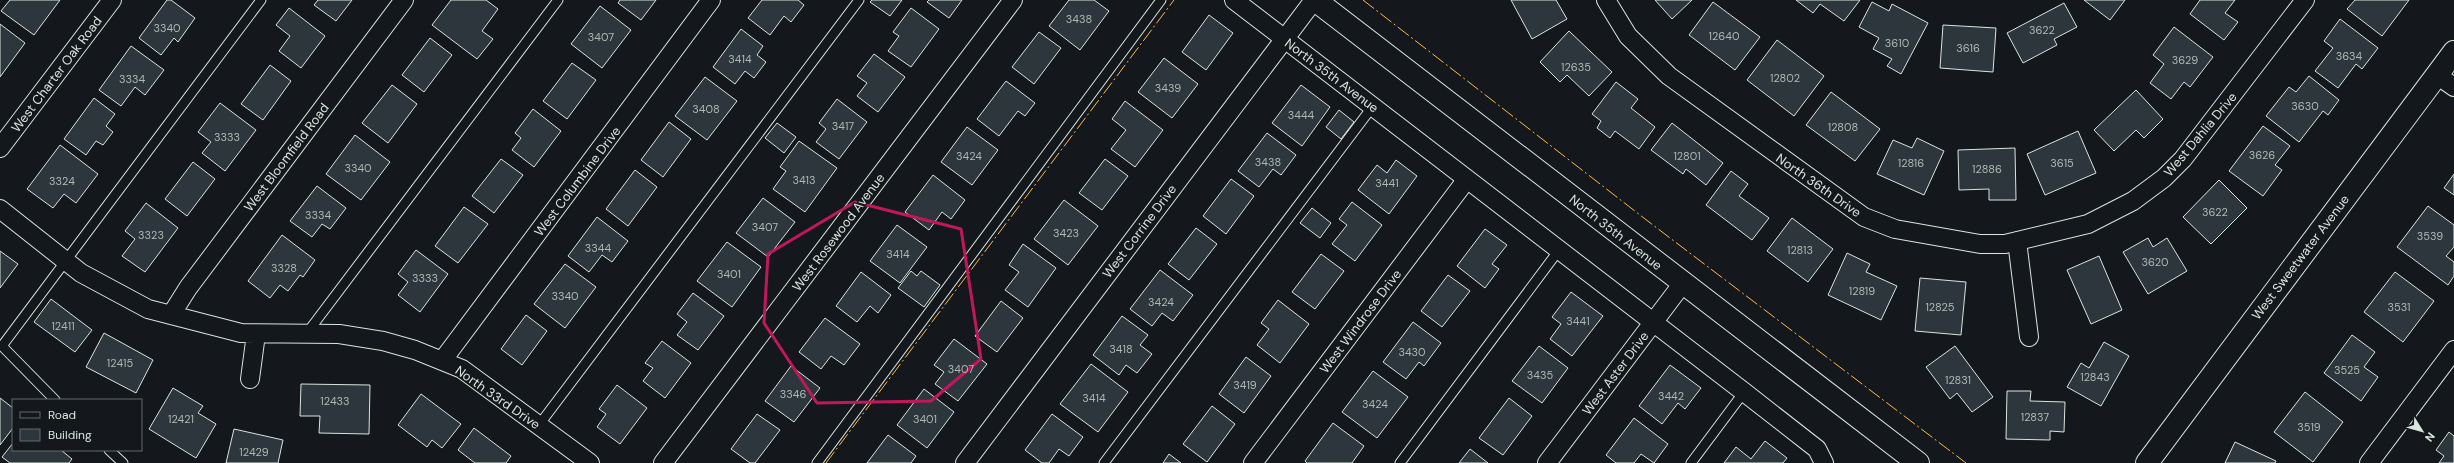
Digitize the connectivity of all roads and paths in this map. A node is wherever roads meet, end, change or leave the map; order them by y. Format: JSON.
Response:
{"nodes":[{"id":1,"x":112,"y":0,"type":"edge"},
{"id":2,"x":260,"y":0,"type":"edge"},
{"id":3,"x":404,"y":0,"type":"edge"},
{"id":4,"x":558,"y":0,"type":"edge"},
{"id":5,"x":711,"y":0,"type":"edge"},
{"id":6,"x":859,"y":0,"type":"edge"},
{"id":7,"x":1014,"y":0,"type":"edge"},
{"id":8,"x":1161,"y":0,"type":"edge"},
{"id":9,"x":1234,"y":0,"type":"edge"},
{"id":10,"x":1315,"y":0,"type":"edge"},
{"id":11,"x":1606,"y":0,"type":"edge"},
{"id":12,"x":2305,"y":0,"type":"edge"},
{"id":13,"x":1283,"y":38,"type":"junction"},
{"id":14,"x":2454,"y":52,"type":"edge"},
{"id":15,"x":2446,"y":81,"type":"edge"},
{"id":16,"x":1373,"y":106,"type":"junction"},
{"id":17,"x":0,"y":148,"type":"edge"},
{"id":18,"x":1467,"y":178,"type":"junction"},
{"id":19,"x":0,"y":209,"type":"edge"},
{"id":20,"x":2017,"y":241,"type":"junction"},
{"id":21,"x":1559,"y":250,"type":"junction"},
{"id":22,"x":66,"y":260,"type":"junction"},
{"id":23,"x":1683,"y":283,"type":"junction"},
{"id":24,"x":171,"y":315,"type":"junction"},
{"id":25,"x":1653,"y":322,"type":"junction"},
{"id":26,"x":307,"y":333,"type":"junction"},
{"id":27,"x":256,"y":334,"type":"junction"},
{"id":28,"x":2029,"y":337,"type":"dead end"},
{"id":29,"x":2454,"y":350,"type":"edge"},
{"id":30,"x":442,"y":361,"type":"junction"},
{"id":31,"x":250,"y":379,"type":"dead end"},
{"id":32,"x":1744,"y":392,"type":"junction"},
{"id":33,"x":54,"y":399,"type":"edge"},
{"id":34,"x":539,"y":424,"type":"junction"},
{"id":35,"x":110,"y":451,"type":"edge"},
{"id":36,"x":123,"y":463,"type":"edge"},
{"id":37,"x":590,"y":463,"type":"edge"},
{"id":38,"x":663,"y":463,"type":"edge"},
{"id":39,"x":817,"y":463,"type":"edge"},
{"id":40,"x":965,"y":463,"type":"edge"},
{"id":41,"x":1104,"y":463,"type":"edge"},
{"id":42,"x":1253,"y":463,"type":"edge"},
{"id":43,"x":1400,"y":463,"type":"edge"},
{"id":44,"x":1547,"y":463,"type":"edge"},
{"id":45,"x":1691,"y":463,"type":"edge"},
{"id":46,"x":1824,"y":463,"type":"edge"},
{"id":47,"x":1918,"y":463,"type":"edge"},
{"id":48,"x":2147,"y":463,"type":"edge"},
{"id":49,"x":2368,"y":463,"type":"edge"}],
"edges":[{"from":1,"to":17,"type":"street","name":"West Charter Oak Road"},
{"from":2,"to":22,"type":"lane"},
{"from":3,"to":24,"type":"street","name":"West Bloomfield Road"},
{"from":4,"to":26,"type":"lane"},
{"from":5,"to":30,"type":"street","name":"West Columbine Drive"},
{"from":6,"to":34,"type":"lane"},
{"from":7,"to":38,"type":"street","name":"West Rosewood Avenue"},
{"from":8,"to":39,"type":"lane"},
{"from":9,"to":13,"type":"street","name":"North 35th Avenue"},
{"from":10,"to":13,"type":"street","name":"West Corrine Drive"},
{"from":10,"to":23,"type":"main road","name":"North 35th Avenue"},
{"from":11,"to":20,"type":"street","name":"North 36th Drive"},
{"from":12,"to":20,"type":"street","name":"West Dahlia Drive"},
{"from":13,"to":16,"type":"street","name":"North 35th Avenue"},
{"from":13,"to":40,"type":"street","name":"West Corrine Drive"},
{"from":14,"to":15,"type":"main road","name":"West Sweetwater Avenue"},
{"from":15,"to":48,"type":"main road","name":"West Sweetwater Avenue"},
{"from":16,"to":18,"type":"street","name":"North 35th Avenue"},
{"from":16,"to":41,"type":"lane"},
{"from":18,"to":21,"type":"street","name":"North 35th Avenue"},
{"from":18,"to":42,"type":"street","name":"West Windrose Drive"},
{"from":19,"to":22,"type":"street","name":"North 33rd Drive"},
{"from":20,"to":28,"type":"street"},
{"from":21,"to":25,"type":"street","name":"North 35th Avenue"},
{"from":21,"to":43,"type":"lane"},
{"from":22,"to":24,"type":"street","name":"North 33rd Drive"},
{"from":22,"to":33,"type":"lane"},
{"from":23,"to":25,"type":"street","name":"West Aster Drive"},
{"from":23,"to":47,"type":"main road","name":"North 35th Avenue"},
{"from":24,"to":27,"type":"street","name":"North 33rd Drive"},
{"from":25,"to":32,"type":"street","name":"North 35th Avenue"},
{"from":25,"to":44,"type":"street","name":"West Aster Drive"},
{"from":26,"to":27,"type":"street","name":"North 33rd Drive"},
{"from":26,"to":30,"type":"street","name":"North 33rd Drive"},
{"from":27,"to":31,"type":"street"},
{"from":29,"to":49,"type":"street"},
{"from":30,"to":34,"type":"street","name":"North 33rd Drive"},
{"from":32,"to":45,"type":"lane"},
{"from":32,"to":46,"type":"street","name":"North 35th Avenue"},
{"from":34,"to":37,"type":"street","name":"North 33rd Drive"},
{"from":35,"to":36,"type":"lane"}]}
